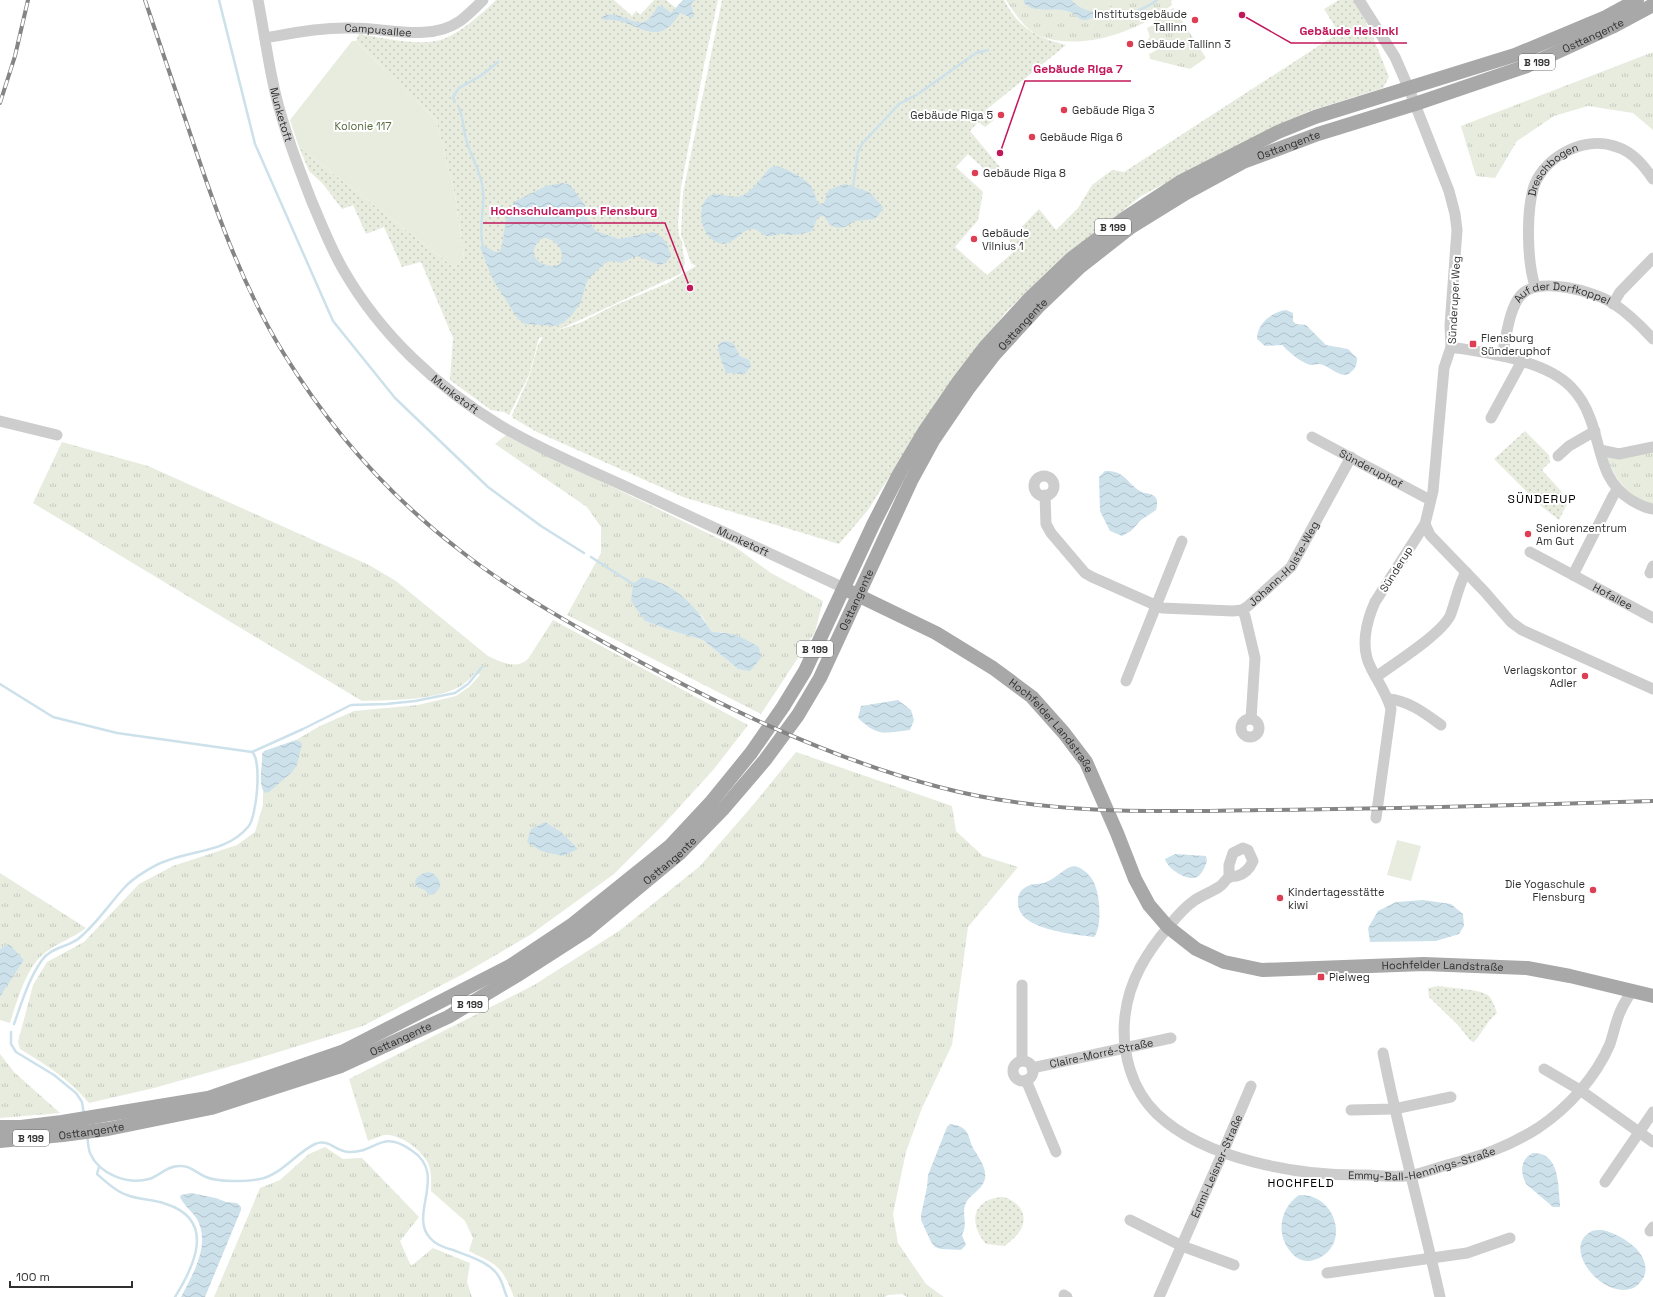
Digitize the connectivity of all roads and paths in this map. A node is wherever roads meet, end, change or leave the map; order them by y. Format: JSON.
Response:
{"nodes":[{"id":1,"x":258,"y":0,"type":"edge"},
{"id":2,"x":482,"y":0,"type":"edge"},
{"id":3,"x":1359,"y":0,"type":"edge"},
{"id":4,"x":1637,"y":0,"type":"edge"},
{"id":5,"x":1653,"y":4,"type":"edge"},
{"id":6,"x":265,"y":38,"type":"junction"},
{"id":7,"x":1409,"y":89,"type":"junction"},
{"id":8,"x":1414,"y":104,"type":"junction"},
{"id":9,"x":1653,"y":179,"type":"edge"},
{"id":10,"x":1653,"y":258,"type":"edge"},
{"id":11,"x":1535,"y":286,"type":"junction"},
{"id":12,"x":1613,"y":304,"type":"junction"},
{"id":13,"x":1653,"y":339,"type":"edge"},
{"id":14,"x":1451,"y":347,"type":"junction"},
{"id":15,"x":1502,"y":356,"type":"junction"},
{"id":16,"x":1522,"y":361,"type":"junction"},
{"id":17,"x":1491,"y":418,"type":"dead end"},
{"id":18,"x":0,"y":421,"type":"edge"},
{"id":19,"x":1595,"y":431,"type":"junction"},
{"id":20,"x":57,"y":435,"type":"dead end"},
{"id":21,"x":1312,"y":437,"type":"dead end"},
{"id":22,"x":1653,"y":447,"type":"edge"},
{"id":23,"x":1600,"y":450,"type":"junction"},
{"id":24,"x":1558,"y":456,"type":"dead end"},
{"id":25,"x":1350,"y":457,"type":"junction"},
{"id":26,"x":1618,"y":490,"type":"junction"},
{"id":27,"x":1045,"y":495,"type":"dead end"},
{"id":28,"x":1430,"y":500,"type":"junction"},
{"id":29,"x":1653,"y":509,"type":"edge"},
{"id":30,"x":1425,"y":524,"type":"junction"},
{"id":31,"x":1182,"y":541,"type":"dead end"},
{"id":32,"x":1530,"y":552,"type":"dead end"},
{"id":33,"x":1466,"y":572,"type":"junction"},
{"id":34,"x":1573,"y":575,"type":"junction"},
{"id":35,"x":844,"y":588,"type":"junction"},
{"id":36,"x":859,"y":596,"type":"junction"},
{"id":37,"x":1155,"y":606,"type":"junction"},
{"id":38,"x":1242,"y":610,"type":"junction"},
{"id":39,"x":1653,"y":618,"type":"edge"},
{"id":40,"x":1376,"y":677,"type":"junction"},
{"id":41,"x":1126,"y":681,"type":"dead end"},
{"id":42,"x":1653,"y":689,"type":"edge"},
{"id":43,"x":1388,"y":699,"type":"junction"},
{"id":44,"x":1251,"y":719,"type":"dead end"},
{"id":45,"x":1441,"y":726,"type":"dead end"},
{"id":46,"x":1376,"y":818,"type":"dead end"},
{"id":47,"x":1229,"y":877,"type":"dead end"},
{"id":48,"x":1168,"y":927,"type":"junction"},
{"id":49,"x":1022,"y":984,"type":"dead end"},
{"id":50,"x":1632,"y":990,"type":"junction"},
{"id":51,"x":1653,"y":996,"type":"edge"},
{"id":52,"x":1171,"y":1038,"type":"dead end"},
{"id":53,"x":1124,"y":1049,"type":"junction"},
{"id":54,"x":1383,"y":1052,"type":"dead end"},
{"id":55,"x":1022,"y":1061,"type":"junction"},
{"id":56,"x":1032,"y":1068,"type":"junction"},
{"id":57,"x":1544,"y":1069,"type":"dead end"},
{"id":58,"x":1026,"y":1080,"type":"junction"},
{"id":59,"x":1251,"y":1086,"type":"dead end"},
{"id":60,"x":1580,"y":1090,"type":"junction"},
{"id":61,"x":1451,"y":1098,"type":"dead end"},
{"id":62,"x":1351,"y":1110,"type":"dead end"},
{"id":63,"x":1394,"y":1110,"type":"junction"},
{"id":64,"x":1653,"y":1112,"type":"edge"},
{"id":65,"x":107,"y":1122,"type":"junction"},
{"id":66,"x":0,"y":1128,"type":"edge"},
{"id":67,"x":62,"y":1129,"type":"junction"},
{"id":68,"x":1639,"y":1132,"type":"junction"},
{"id":69,"x":0,"y":1141,"type":"edge"},
{"id":70,"x":1653,"y":1142,"type":"edge"},
{"id":71,"x":1056,"y":1152,"type":"dead end"},
{"id":72,"x":1223,"y":1152,"type":"junction"},
{"id":73,"x":1412,"y":1175,"type":"junction"},
{"id":74,"x":1605,"y":1182,"type":"dead end"},
{"id":75,"x":1130,"y":1220,"type":"dead end"},
{"id":76,"x":1510,"y":1238,"type":"dead end"},
{"id":77,"x":1182,"y":1246,"type":"junction"},
{"id":78,"x":1432,"y":1259,"type":"junction"},
{"id":79,"x":1234,"y":1265,"type":"dead end"},
{"id":80,"x":1327,"y":1273,"type":"dead end"},
{"id":81,"x":1159,"y":1297,"type":"edge"},
{"id":82,"x":1440,"y":1297,"type":"edge"}],
"edges":[{"from":1,"to":6,"type":"street","name":"Munketoft"},
{"from":2,"to":6,"type":"street","name":"Campusallee"},
{"from":3,"to":7,"type":"street","name":"Sünderuper Weg"},
{"from":4,"to":7,"type":"main road","name":"Osttangente","number":"B 199"},
{"from":5,"to":8,"type":"main road","name":"Osttangente","number":"B 199"},
{"from":6,"to":35,"type":"street","name":"Munketoft"},
{"from":7,"to":8,"type":"street","name":"Sünderuper Weg"},
{"from":7,"to":35,"type":"main road","name":"Osttangente","number":"B 199"},
{"from":8,"to":14,"type":"street","name":"Sünderuper Weg"},
{"from":8,"to":36,"type":"main road","name":"Osttangente","number":"B 199"},
{"from":9,"to":11,"type":"street","name":"Dreschbogen"},
{"from":10,"to":12,"type":"street"},
{"from":11,"to":12,"type":"street","name":"Auf der Dorfkoppel"},
{"from":11,"to":15,"type":"street","name":"Auf der Dorfkoppel"},
{"from":12,"to":13,"type":"street","name":"Auf der Dorfkoppel"},
{"from":14,"to":15,"type":"street"},
{"from":14,"to":28,"type":"street","name":"Sünderuper Weg"},
{"from":15,"to":16,"type":"street"},
{"from":16,"to":17,"type":"street"},
{"from":16,"to":19,"type":"street"},
{"from":18,"to":20,"type":"street"},
{"from":19,"to":23,"type":"street"},
{"from":19,"to":24,"type":"street"},
{"from":21,"to":25,"type":"street","name":"Sünderuphof"},
{"from":22,"to":23,"type":"street"},
{"from":23,"to":26,"type":"street"},
{"from":25,"to":28,"type":"street","name":"Sünderuphof"},
{"from":25,"to":38,"type":"street","name":"Johann-Holste-Weg"},
{"from":26,"to":29,"type":"street"},
{"from":26,"to":34,"type":"street"},
{"from":27,"to":37,"type":"street","name":"Johann-Holste-Weg"},
{"from":28,"to":30,"type":"street","name":"Sünderuper Weg"},
{"from":30,"to":33,"type":"street"},
{"from":30,"to":40,"type":"street","name":"Sünderup"},
{"from":31,"to":37,"type":"street"},
{"from":32,"to":34,"type":"street","name":"Hofallee"},
{"from":33,"to":40,"type":"street"},
{"from":33,"to":42,"type":"street"},
{"from":34,"to":39,"type":"street","name":"Hofallee"},
{"from":35,"to":36,"type":"main road","name":"Munketoft"},
{"from":35,"to":65,"type":"main road","name":"Osttangente","number":"B 199"},
{"from":36,"to":48,"type":"main road","name":"Hochfelder Landstraße"},
{"from":36,"to":65,"type":"main road","name":"Osttangente","number":"B 199"},
{"from":37,"to":38,"type":"street","name":"Johann-Holste-Weg"},
{"from":37,"to":41,"type":"street"},
{"from":38,"to":44,"type":"street"},
{"from":40,"to":43,"type":"street","name":"Sünderup"},
{"from":43,"to":45,"type":"street"},
{"from":43,"to":46,"type":"street","name":"Sünderup"},
{"from":47,"to":48,"type":"street"},
{"from":48,"to":50,"type":"main road","name":"Hochfelder Landstraße"},
{"from":48,"to":53,"type":"street","name":"Emmy-Ball-Hennings-Straße"},
{"from":49,"to":55,"type":"street"},
{"from":50,"to":51,"type":"main road","name":"Hochfelder Landstraße"},
{"from":50,"to":60,"type":"street","name":"Emmy-Ball-Hennings-Straße"},
{"from":52,"to":53,"type":"street","name":"Claire-Morré-Straße"},
{"from":53,"to":56,"type":"street","name":"Claire-Morré-Straße"},
{"from":53,"to":72,"type":"street","name":"Emmy-Ball-Hennings-Straße"},
{"from":54,"to":63,"type":"street"},
{"from":55,"to":56,"type":"street"},
{"from":55,"to":58,"type":"street"},
{"from":56,"to":58,"type":"street"},
{"from":57,"to":60,"type":"street"},
{"from":58,"to":71,"type":"street"},
{"from":59,"to":72,"type":"street","name":"Emmi-Leisner-Straße"},
{"from":60,"to":68,"type":"street"},
{"from":60,"to":73,"type":"street","name":"Emmy-Ball-Hennings-Straße"},
{"from":61,"to":63,"type":"street"},
{"from":62,"to":63,"type":"street"},
{"from":63,"to":73,"type":"street"},
{"from":64,"to":68,"type":"street"},
{"from":65,"to":67,"type":"main road","name":"Osttangente","number":"B 199"},
{"from":66,"to":67,"type":"main road","name":"Osttangente","number":"B 199"},
{"from":67,"to":69,"type":"main road","name":"Osttangente","number":"B 199"},
{"from":68,"to":70,"type":"street"},
{"from":68,"to":74,"type":"street"},
{"from":72,"to":73,"type":"street","name":"Emmy-Ball-Hennings-Straße"},
{"from":72,"to":77,"type":"street","name":"Emmi-Leisner-Straße"},
{"from":73,"to":78,"type":"street"},
{"from":75,"to":77,"type":"street"},
{"from":76,"to":78,"type":"street"},
{"from":77,"to":79,"type":"street"},
{"from":77,"to":81,"type":"street","name":"Emmi-Leisner-Straße"},
{"from":78,"to":80,"type":"street"},
{"from":78,"to":82,"type":"street"}]}
